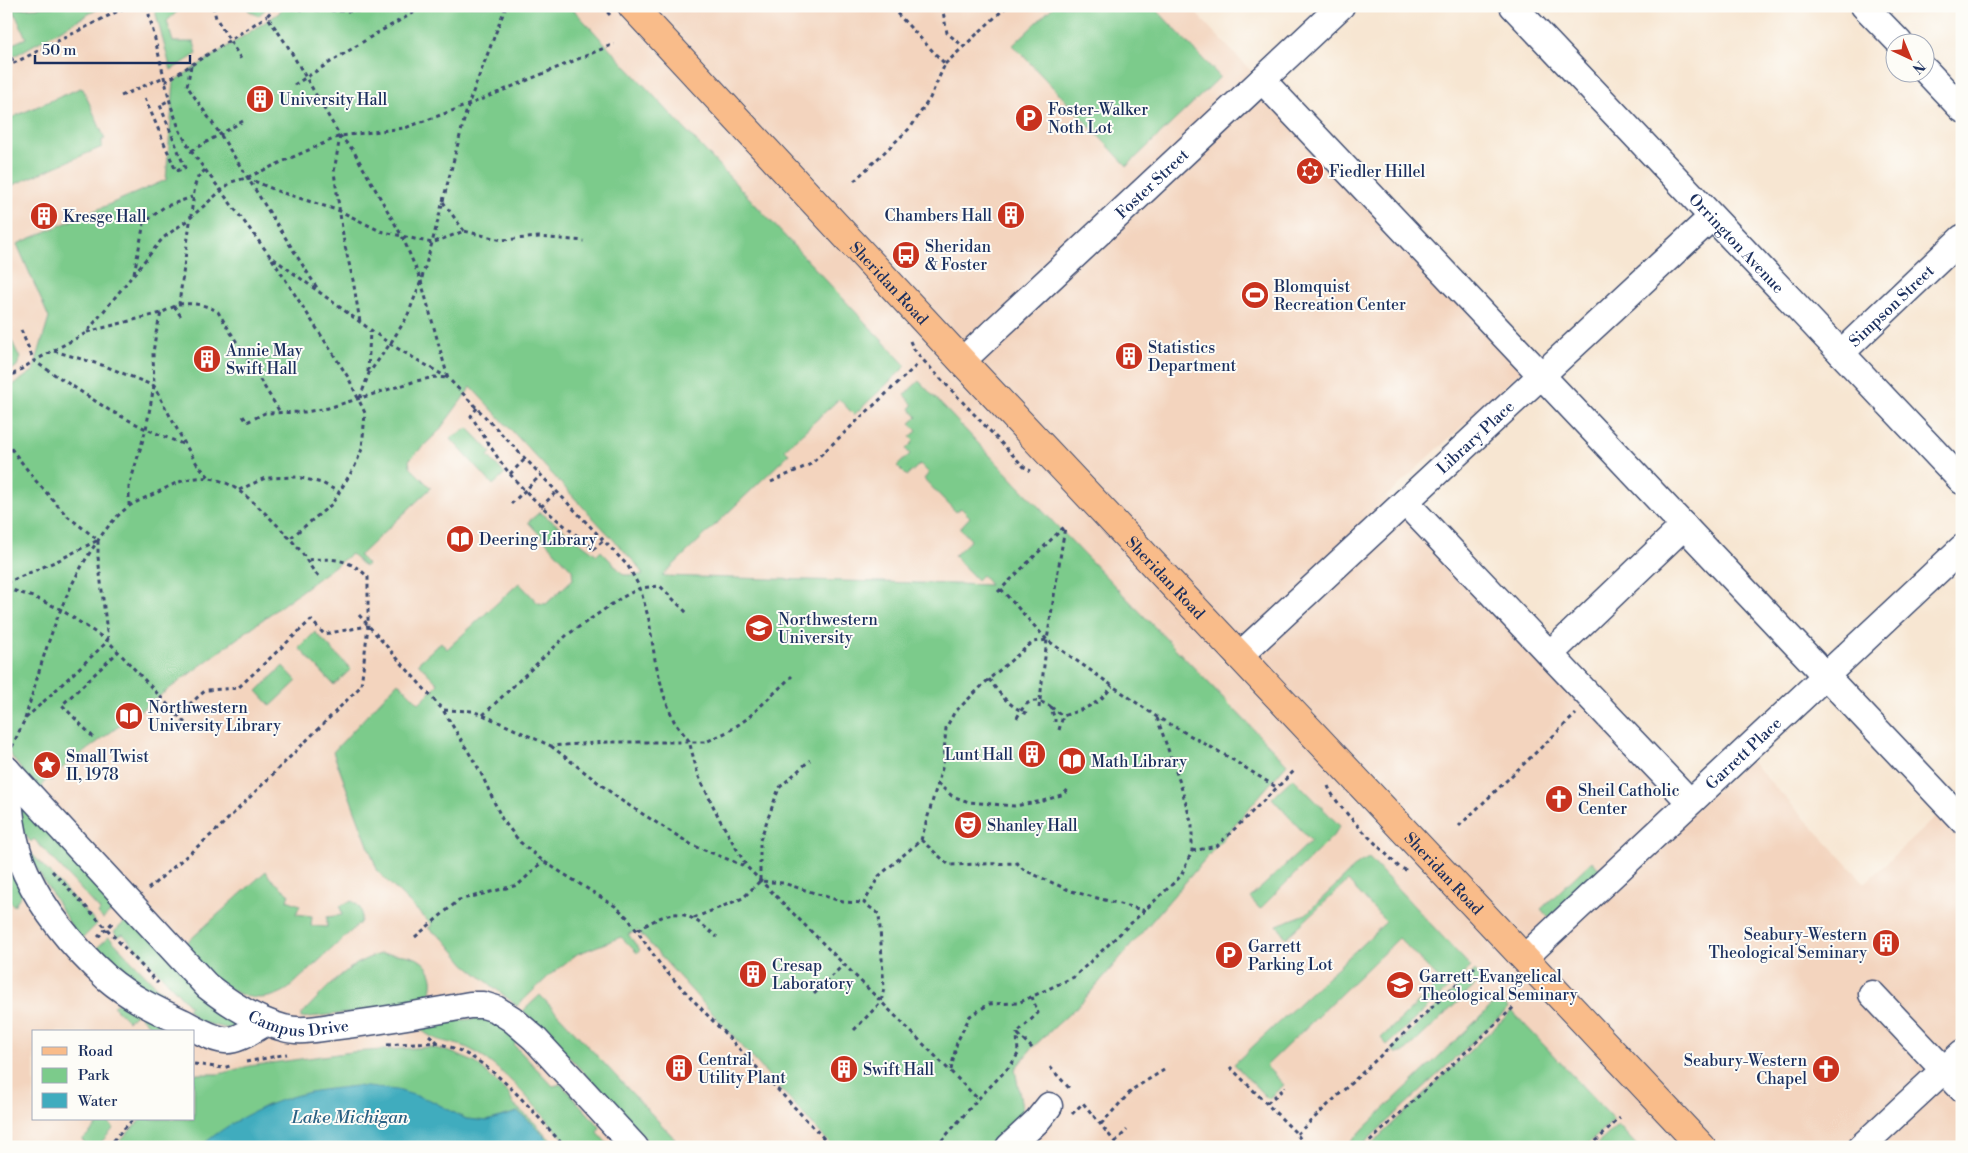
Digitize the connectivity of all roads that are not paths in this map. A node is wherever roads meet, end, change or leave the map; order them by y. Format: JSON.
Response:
{"nodes":[{"id":1,"x":632,"y":6,"type":"edge"},
{"id":2,"x":1341,"y":6,"type":"edge"},
{"id":3,"x":1513,"y":6,"type":"edge"},
{"id":4,"x":1864,"y":6,"type":"edge"},
{"id":5,"x":1889,"y":32,"type":"edge"},
{"id":6,"x":1262,"y":80,"type":"junction"},
{"id":7,"x":1936,"y":82,"type":"edge"},
{"id":8,"x":1962,"y":109,"type":"edge"},
{"id":9,"x":1712,"y":217,"type":"junction"},
{"id":10,"x":1962,"y":238,"type":"edge"},
{"id":11,"x":1841,"y":353,"type":"junction"},
{"id":12,"x":962,"y":361,"type":"junction"},
{"id":13,"x":1542,"y":375,"type":"junction"},
{"id":14,"x":1962,"y":481,"type":"edge"},
{"id":15,"x":1405,"y":502,"type":"junction"},
{"id":16,"x":1684,"y":526,"type":"junction"},
{"id":17,"x":1962,"y":548,"type":"edge"},
{"id":18,"x":1550,"y":654,"type":"junction"},
{"id":19,"x":1239,"y":656,"type":"junction"},
{"id":20,"x":1825,"y":676,"type":"junction"},
{"id":21,"x":7,"y":769,"type":"edge"},
{"id":22,"x":1690,"y":802,"type":"junction"},
{"id":23,"x":1962,"y":820,"type":"edge"},
{"id":24,"x":1524,"y":958,"type":"junction"},
{"id":25,"x":1872,"y":994,"type":"dead end"},
{"id":26,"x":265,"y":1023,"type":"junction"},
{"id":27,"x":1953,"y":1061,"type":"edge"},
{"id":28,"x":1962,"y":1089,"type":"edge"},
{"id":29,"x":1049,"y":1106,"type":"dead end"},
{"id":30,"x":635,"y":1147,"type":"edge"},
{"id":31,"x":1010,"y":1147,"type":"edge"},
{"id":32,"x":1702,"y":1147,"type":"edge"},
{"id":33,"x":1860,"y":1147,"type":"edge"}],
"edges":[{"from":1,"to":12,"type":"main road","name":"Sheridan Road"},
{"from":2,"to":6,"type":"street","name":"Foster Street"},
{"from":3,"to":9,"type":"street","name":"Orrington Avenue"},
{"from":4,"to":5,"type":"street"},
{"from":6,"to":12,"type":"street","name":"Foster Street"},
{"from":6,"to":13,"type":"street"},
{"from":7,"to":8,"type":"street"},
{"from":9,"to":11,"type":"street","name":"Orrington Avenue"},
{"from":9,"to":13,"type":"street","name":"Library Place"},
{"from":10,"to":11,"type":"street","name":"Simpson Street"},
{"from":11,"to":14,"type":"street","name":"Orrington Avenue"},
{"from":12,"to":19,"type":"main road","name":"Sheridan Road"},
{"from":13,"to":15,"type":"street","name":"Library Place"},
{"from":13,"to":16,"type":"street"},
{"from":15,"to":18,"type":"street"},
{"from":15,"to":19,"type":"street","name":"Library Place"},
{"from":16,"to":18,"type":"street"},
{"from":16,"to":20,"type":"street"},
{"from":17,"to":20,"type":"street","name":"Garrett Place"},
{"from":18,"to":22,"type":"street"},
{"from":19,"to":24,"type":"main road","name":"Sheridan Road"},
{"from":20,"to":22,"type":"street","name":"Garrett Place"},
{"from":20,"to":23,"type":"street"},
{"from":21,"to":26,"type":"street","name":"Campus Drive"},
{"from":21,"to":26,"type":"street"},
{"from":22,"to":24,"type":"street","name":"Garrett Place"},
{"from":24,"to":32,"type":"main road","name":"Sheridan Road"},
{"from":25,"to":27,"type":"street"},
{"from":26,"to":30,"type":"street","name":"Campus Drive"},
{"from":27,"to":28,"type":"street"},
{"from":27,"to":33,"type":"street"},
{"from":29,"to":31,"type":"street"}]}
